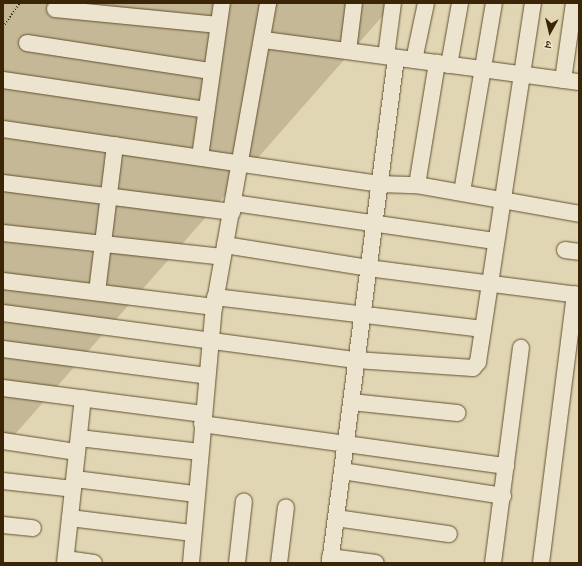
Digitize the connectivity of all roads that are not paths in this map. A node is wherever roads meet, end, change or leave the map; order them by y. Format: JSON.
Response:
{"nodes":[{"id":1,"x":222,"y":3,"type":"edge"},
{"id":2,"x":268,"y":3,"type":"edge"},
{"id":3,"x":354,"y":3,"type":"edge"},
{"id":4,"x":393,"y":3,"type":"edge"},
{"id":5,"x":426,"y":3,"type":"edge"},
{"id":6,"x":460,"y":3,"type":"edge"},
{"id":7,"x":494,"y":3,"type":"edge"},
{"id":8,"x":533,"y":3,"type":"edge"},
{"id":9,"x":574,"y":3,"type":"edge"},
{"id":10,"x":55,"y":9,"type":"dead end"},
{"id":11,"x":218,"y":25,"type":"junction"},
{"id":12,"x":264,"y":40,"type":"junction"},
{"id":13,"x":27,"y":43,"type":"dead end"},
{"id":14,"x":348,"y":51,"type":"junction"},
{"id":15,"x":391,"y":57,"type":"junction"},
{"id":16,"x":414,"y":60,"type":"junction"},
{"id":17,"x":443,"y":64,"type":"junction"},
{"id":18,"x":483,"y":70,"type":"junction"},
{"id":19,"x":211,"y":71,"type":"junction"},
{"id":20,"x":520,"y":74,"type":"junction"},
{"id":21,"x":3,"y":80,"type":"edge"},
{"id":22,"x":571,"y":81,"type":"edge"},
{"id":23,"x":206,"y":110,"type":"junction"},
{"id":24,"x":3,"y":129,"type":"edge"},
{"id":25,"x":115,"y":145,"type":"junction"},
{"id":26,"x":200,"y":157,"type":"junction"},
{"id":27,"x":241,"y":163,"type":"junction"},
{"id":28,"x":3,"y":183,"type":"edge"},
{"id":29,"x":379,"y":184,"type":"junction"},
{"id":30,"x":417,"y":185,"type":"junction"},
{"id":31,"x":462,"y":192,"type":"junction"},
{"id":32,"x":110,"y":197,"type":"junction"},
{"id":33,"x":502,"y":197,"type":"junction"},
{"id":34,"x":233,"y":208,"type":"junction"},
{"id":35,"x":579,"y":214,"type":"edge"},
{"id":36,"x":374,"y":223,"type":"junction"},
{"id":37,"x":3,"y":233,"type":"edge"},
{"id":38,"x":495,"y":241,"type":"junction"},
{"id":39,"x":103,"y":244,"type":"junction"},
{"id":40,"x":224,"y":251,"type":"junction"},
{"id":41,"x":368,"y":268,"type":"junction"},
{"id":42,"x":3,"y":281,"type":"edge"},
{"id":43,"x":489,"y":283,"type":"junction"},
{"id":44,"x":97,"y":292,"type":"junction"},
{"id":45,"x":577,"y":294,"type":"edge"},
{"id":46,"x":214,"y":302,"type":"junction"},
{"id":47,"x":3,"y":313,"type":"edge"},
{"id":48,"x":362,"y":314,"type":"junction"},
{"id":49,"x":483,"y":329,"type":"junction"},
{"id":50,"x":209,"y":342,"type":"junction"},
{"id":51,"x":521,"y":348,"type":"dead end"},
{"id":52,"x":3,"y":349,"type":"edge"},
{"id":53,"x":356,"y":360,"type":"junction"},
{"id":54,"x":206,"y":376,"type":"junction"},
{"id":55,"x":3,"y":388,"type":"edge"},
{"id":56,"x":83,"y":398,"type":"junction"},
{"id":57,"x":351,"y":402,"type":"junction"},
{"id":58,"x":457,"y":413,"type":"dead end"},
{"id":59,"x":203,"y":419,"type":"junction"},
{"id":60,"x":3,"y":441,"type":"edge"},
{"id":61,"x":345,"y":444,"type":"junction"},
{"id":62,"x":78,"y":445,"type":"junction"},
{"id":63,"x":200,"y":452,"type":"junction"},
{"id":64,"x":506,"y":466,"type":"junction"},
{"id":65,"x":342,"y":471,"type":"junction"},
{"id":66,"x":3,"y":481,"type":"edge"},
{"id":67,"x":74,"y":484,"type":"junction"},
{"id":68,"x":196,"y":494,"type":"junction"},
{"id":69,"x":502,"y":496,"type":"junction"},
{"id":70,"x":244,"y":501,"type":"dead end"},
{"id":71,"x":286,"y":507,"type":"dead end"},
{"id":72,"x":70,"y":518,"type":"junction"},
{"id":73,"x":336,"y":518,"type":"junction"},
{"id":74,"x":3,"y":524,"type":"edge"},
{"id":75,"x":33,"y":528,"type":"dead end"},
{"id":76,"x":193,"y":533,"type":"junction"},
{"id":77,"x":449,"y":534,"type":"dead end"},
{"id":78,"x":330,"y":560,"type":"edge"},
{"id":79,"x":66,"y":561,"type":"edge"},
{"id":80,"x":94,"y":563,"type":"edge"},
{"id":81,"x":191,"y":563,"type":"edge"},
{"id":82,"x":237,"y":563,"type":"edge"},
{"id":83,"x":280,"y":563,"type":"edge"},
{"id":84,"x":376,"y":563,"type":"edge"},
{"id":85,"x":493,"y":563,"type":"edge"},
{"id":86,"x":541,"y":563,"type":"edge"}],
"edges":[{"from":1,"to":11,"type":"street"},
{"from":2,"to":12,"type":"street"},
{"from":3,"to":14,"type":"street"},
{"from":4,"to":15,"type":"street"},
{"from":5,"to":16,"type":"street"},
{"from":6,"to":17,"type":"street"},
{"from":7,"to":18,"type":"street"},
{"from":8,"to":20,"type":"street"},
{"from":9,"to":22,"type":"street"},
{"from":10,"to":11,"type":"street"},
{"from":11,"to":19,"type":"street"},
{"from":12,"to":14,"type":"street"},
{"from":12,"to":27,"type":"street"},
{"from":13,"to":19,"type":"street"},
{"from":14,"to":15,"type":"street"},
{"from":15,"to":16,"type":"street"},
{"from":15,"to":29,"type":"street"},
{"from":16,"to":17,"type":"street"},
{"from":17,"to":18,"type":"street"},
{"from":17,"to":30,"type":"street"},
{"from":18,"to":20,"type":"street"},
{"from":18,"to":31,"type":"street"},
{"from":19,"to":23,"type":"street"},
{"from":20,"to":22,"type":"street"},
{"from":20,"to":33,"type":"street"},
{"from":21,"to":23,"type":"street"},
{"from":23,"to":26,"type":"street"},
{"from":24,"to":25,"type":"street"},
{"from":25,"to":26,"type":"street"},
{"from":25,"to":32,"type":"street"},
{"from":26,"to":27,"type":"street"},
{"from":27,"to":29,"type":"street"},
{"from":27,"to":34,"type":"street"},
{"from":28,"to":32,"type":"street"},
{"from":29,"to":30,"type":"street"},
{"from":29,"to":36,"type":"street"},
{"from":30,"to":31,"type":"street"},
{"from":31,"to":33,"type":"street"},
{"from":32,"to":34,"type":"street"},
{"from":32,"to":39,"type":"street"},
{"from":33,"to":35,"type":"street"},
{"from":33,"to":38,"type":"street"},
{"from":34,"to":36,"type":"street"},
{"from":34,"to":40,"type":"street"},
{"from":36,"to":38,"type":"street"},
{"from":36,"to":41,"type":"street"},
{"from":37,"to":39,"type":"street"},
{"from":38,"to":43,"type":"street"},
{"from":39,"to":40,"type":"street"},
{"from":39,"to":44,"type":"street"},
{"from":40,"to":41,"type":"street"},
{"from":40,"to":46,"type":"street"},
{"from":41,"to":43,"type":"street"},
{"from":41,"to":48,"type":"street"},
{"from":42,"to":44,"type":"street"},
{"from":43,"to":45,"type":"street"},
{"from":43,"to":49,"type":"street"},
{"from":44,"to":46,"type":"street"},
{"from":45,"to":86,"type":"street"},
{"from":46,"to":48,"type":"street"},
{"from":46,"to":50,"type":"street"},
{"from":47,"to":50,"type":"street"},
{"from":48,"to":49,"type":"street"},
{"from":48,"to":53,"type":"street"},
{"from":49,"to":53,"type":"street"},
{"from":50,"to":53,"type":"street"},
{"from":50,"to":54,"type":"street"},
{"from":51,"to":64,"type":"street"},
{"from":52,"to":54,"type":"street"},
{"from":53,"to":57,"type":"street"},
{"from":54,"to":59,"type":"street"},
{"from":55,"to":56,"type":"street"},
{"from":56,"to":59,"type":"street"},
{"from":56,"to":62,"type":"street"},
{"from":57,"to":58,"type":"street"},
{"from":57,"to":61,"type":"street"},
{"from":59,"to":61,"type":"street"},
{"from":59,"to":63,"type":"street"},
{"from":60,"to":62,"type":"street"},
{"from":61,"to":64,"type":"street"},
{"from":61,"to":65,"type":"street"},
{"from":62,"to":63,"type":"street"},
{"from":62,"to":67,"type":"street"},
{"from":63,"to":68,"type":"street"},
{"from":64,"to":69,"type":"street"},
{"from":65,"to":69,"type":"street"},
{"from":65,"to":73,"type":"street"},
{"from":66,"to":67,"type":"street"},
{"from":67,"to":68,"type":"street"},
{"from":67,"to":72,"type":"street"},
{"from":68,"to":76,"type":"street"},
{"from":69,"to":85,"type":"street"},
{"from":70,"to":82,"type":"street"},
{"from":71,"to":83,"type":"street"},
{"from":72,"to":76,"type":"street"},
{"from":72,"to":79,"type":"street"},
{"from":73,"to":77,"type":"street"},
{"from":73,"to":78,"type":"street"},
{"from":74,"to":75,"type":"street"},
{"from":76,"to":81,"type":"street"},
{"from":78,"to":84,"type":"street"},
{"from":79,"to":80,"type":"street"}]}
